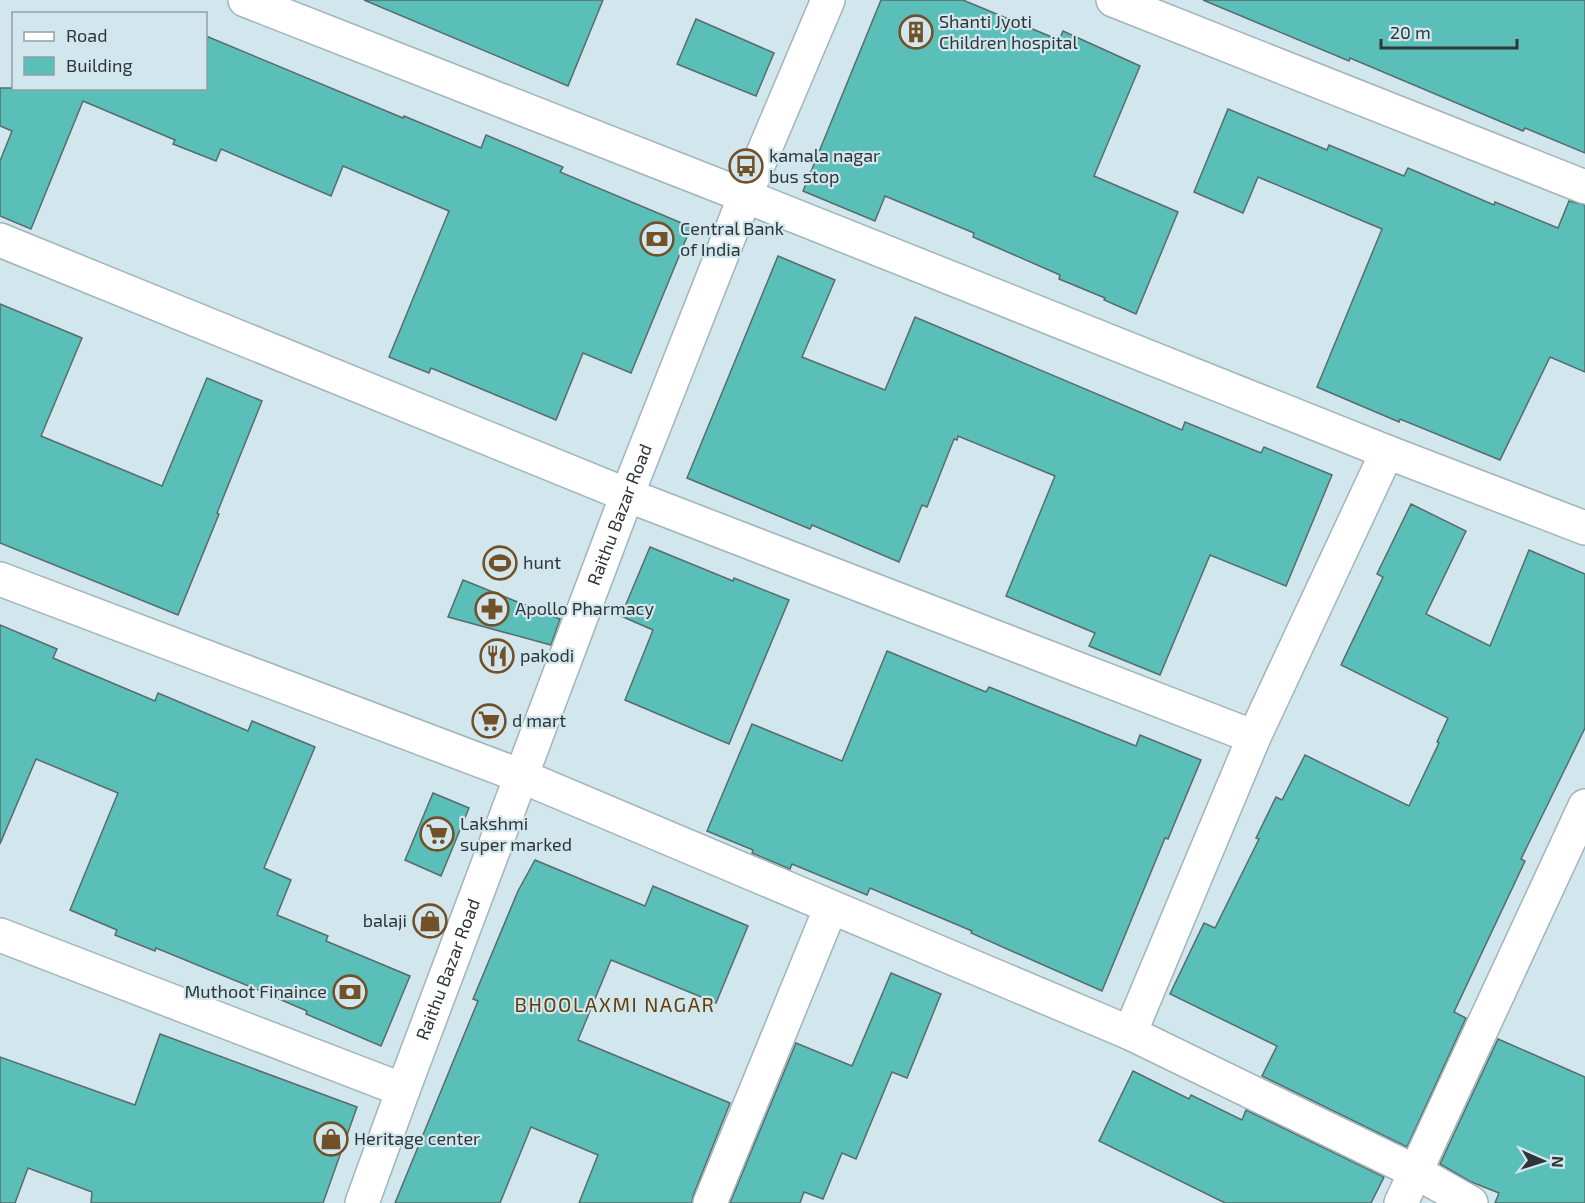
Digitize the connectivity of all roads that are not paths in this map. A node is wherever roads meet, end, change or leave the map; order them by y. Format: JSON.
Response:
{"nodes":[{"id":1,"x":245,"y":0,"type":"edge"},
{"id":2,"x":828,"y":0,"type":"edge"},
{"id":3,"x":1113,"y":0,"type":"edge"},
{"id":4,"x":1585,"y":187,"type":"edge"},
{"id":5,"x":745,"y":195,"type":"junction"},
{"id":6,"x":0,"y":240,"type":"edge"},
{"id":7,"x":1387,"y":452,"type":"junction"},
{"id":8,"x":627,"y":495,"type":"junction"},
{"id":9,"x":1585,"y":528,"type":"edge"},
{"id":10,"x":0,"y":579,"type":"edge"},
{"id":11,"x":1254,"y":737,"type":"junction"},
{"id":12,"x":522,"y":776,"type":"junction"},
{"id":13,"x":1585,"y":806,"type":"edge"},
{"id":14,"x":831,"y":907,"type":"junction"},
{"id":15,"x":0,"y":935,"type":"edge"},
{"id":16,"x":1130,"y":1033,"type":"junction"},
{"id":17,"x":403,"y":1090,"type":"junction"},
{"id":18,"x":1414,"y":1171,"type":"junction"},
{"id":19,"x":362,"y":1203,"type":"edge"},
{"id":20,"x":710,"y":1203,"type":"edge"},
{"id":21,"x":1401,"y":1203,"type":"edge"},
{"id":22,"x":1471,"y":1203,"type":"edge"}],
"edges":[{"from":1,"to":5,"type":"street"},
{"from":2,"to":5,"type":"street","name":"Raithu Bazar Road"},
{"from":3,"to":4,"type":"street"},
{"from":5,"to":7,"type":"street"},
{"from":5,"to":8,"type":"street","name":"Raithu Bazar Road"},
{"from":6,"to":8,"type":"street"},
{"from":7,"to":9,"type":"street"},
{"from":7,"to":11,"type":"street"},
{"from":8,"to":11,"type":"street"},
{"from":8,"to":12,"type":"street","name":"Raithu Bazar Road"},
{"from":10,"to":12,"type":"street"},
{"from":11,"to":16,"type":"street"},
{"from":12,"to":14,"type":"street"},
{"from":12,"to":17,"type":"street","name":"Raithu Bazar Road"},
{"from":13,"to":18,"type":"street"},
{"from":14,"to":16,"type":"street"},
{"from":14,"to":20,"type":"street"},
{"from":15,"to":17,"type":"street"},
{"from":16,"to":18,"type":"street"},
{"from":17,"to":19,"type":"street","name":"Raithu Bazar Road"},
{"from":18,"to":21,"type":"street"},
{"from":18,"to":22,"type":"street"}]}
